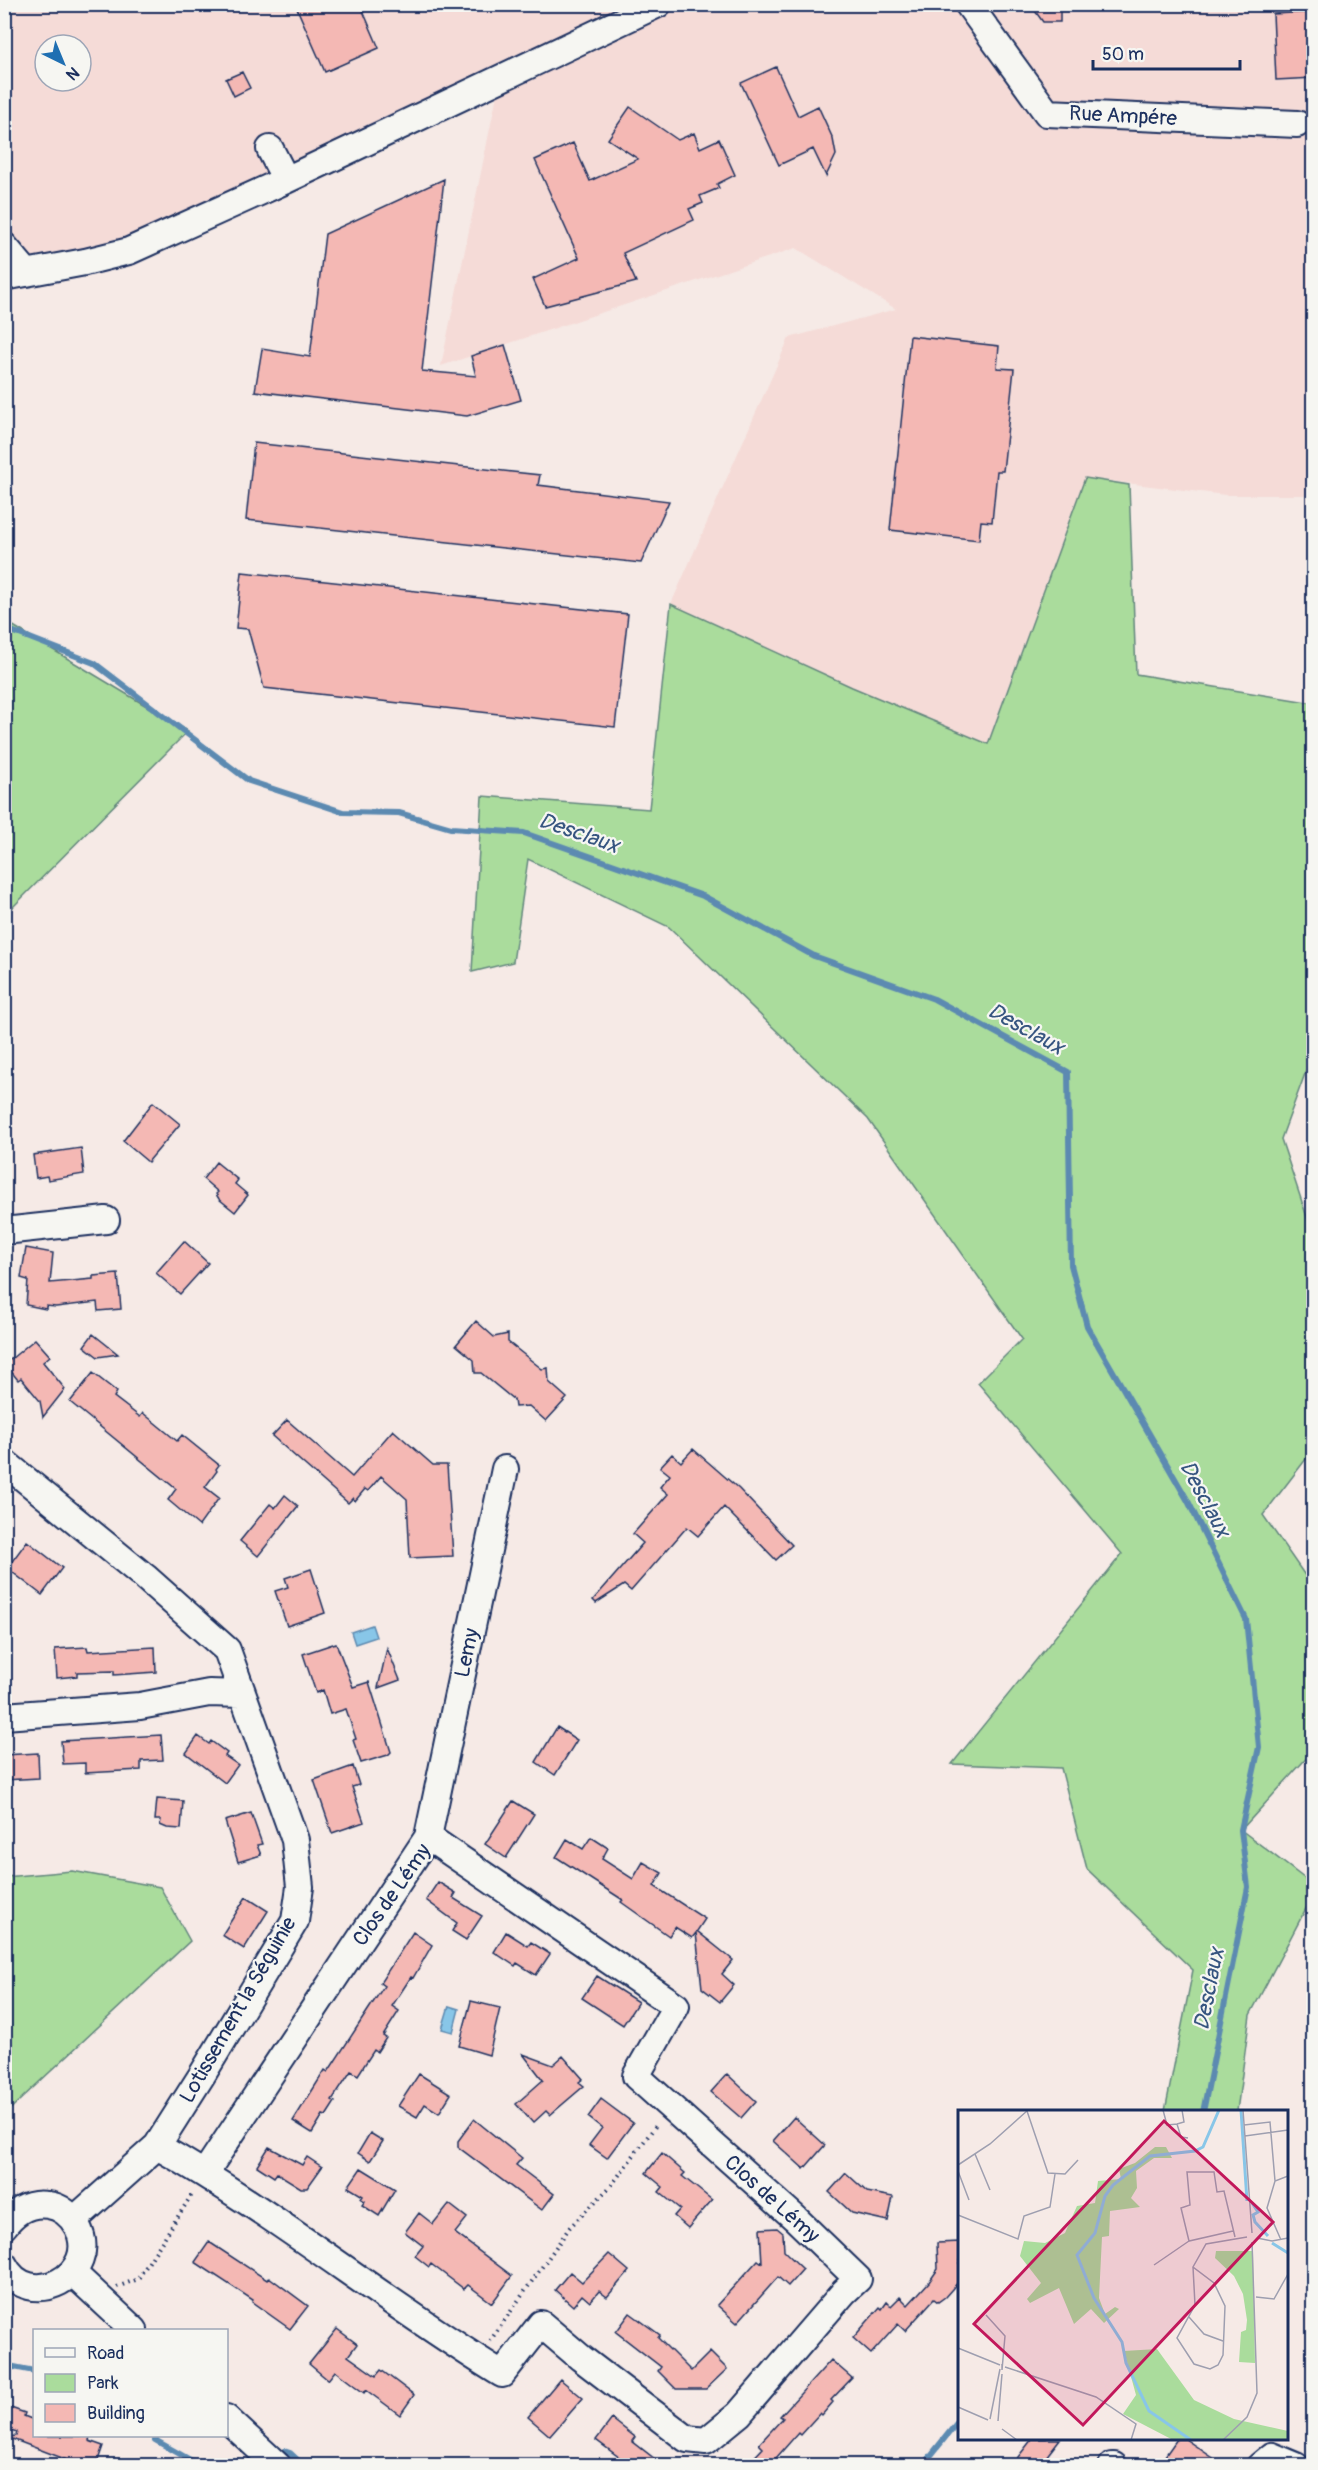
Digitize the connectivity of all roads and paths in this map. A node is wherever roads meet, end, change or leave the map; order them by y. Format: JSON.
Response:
{"nodes":[{"id":1,"x":658,"y":4,"type":"edge"},
{"id":2,"x":968,"y":4,"type":"edge"},
{"id":3,"x":1297,"y":124,"type":"dead end"},
{"id":4,"x":270,"y":149,"type":"dead end"},
{"id":5,"x":286,"y":180,"type":"junction"},
{"id":6,"x":4,"y":246,"type":"edge"},
{"id":7,"x":16,"y":275,"type":"edge"},
{"id":8,"x":106,"y":1220,"type":"dead end"},
{"id":9,"x":4,"y":1232,"type":"edge"},
{"id":10,"x":4,"y":1462,"type":"edge"},
{"id":11,"x":505,"y":1469,"type":"dead end"},
{"id":12,"x":241,"y":1694,"type":"junction"},
{"id":13,"x":4,"y":1716,"type":"edge"},
{"id":14,"x":428,"y":1837,"type":"junction"},
{"id":15,"x":669,"y":2107,"type":"junction"},
{"id":16,"x":157,"y":2146,"type":"junction"},
{"id":17,"x":204,"y":2186,"type":"junction"},
{"id":18,"x":7,"y":2217,"type":"edge"},
{"id":19,"x":74,"y":2220,"type":"junction"},
{"id":20,"x":5,"y":2268,"type":"edge"},
{"id":21,"x":72,"y":2273,"type":"junction"},
{"id":22,"x":101,"y":2299,"type":"junction"},
{"id":23,"x":132,"y":2329,"type":"edge"},
{"id":24,"x":477,"y":2359,"type":"junction"},
{"id":25,"x":228,"y":2420,"type":"edge"},
{"id":26,"x":278,"y":2466,"type":"edge"},
{"id":27,"x":1260,"y":2466,"type":"edge"},
{"id":28,"x":1296,"y":2466,"type":"edge"}],
"edges":[{"from":1,"to":5,"type":"street"},
{"from":2,"to":3,"type":"street","name":"Rue Ampére"},
{"from":4,"to":5,"type":"street"},
{"from":5,"to":7,"type":"street"},
{"from":6,"to":7,"type":"street"},
{"from":8,"to":9,"type":"street"},
{"from":10,"to":12,"type":"street","name":"Lotissement la Séguinie"},
{"from":11,"to":14,"type":"street","name":"Lemy"},
{"from":12,"to":13,"type":"street"},
{"from":12,"to":16,"type":"street","name":"Lotissement la Séguinie"},
{"from":14,"to":15,"type":"street","name":"Clos de Lémy"},
{"from":14,"to":17,"type":"street","name":"Clos de Lémy"},
{"from":15,"to":24,"type":"path"},
{"from":15,"to":24,"type":"street","name":"Clos de Lémy"},
{"from":16,"to":17,"type":"street","name":"Clos de Lémy"},
{"from":16,"to":19,"type":"street","name":"Lotissement la Séguinie"},
{"from":17,"to":22,"type":"path"},
{"from":17,"to":24,"type":"street","name":"Clos de Lémy"},
{"from":18,"to":19,"type":"street"},
{"from":19,"to":21,"type":"street"},
{"from":20,"to":21,"type":"street"},
{"from":21,"to":22,"type":"street"},
{"from":22,"to":23,"type":"street"},
{"from":25,"to":26,"type":"street"},
{"from":27,"to":28,"type":"street"}]}
